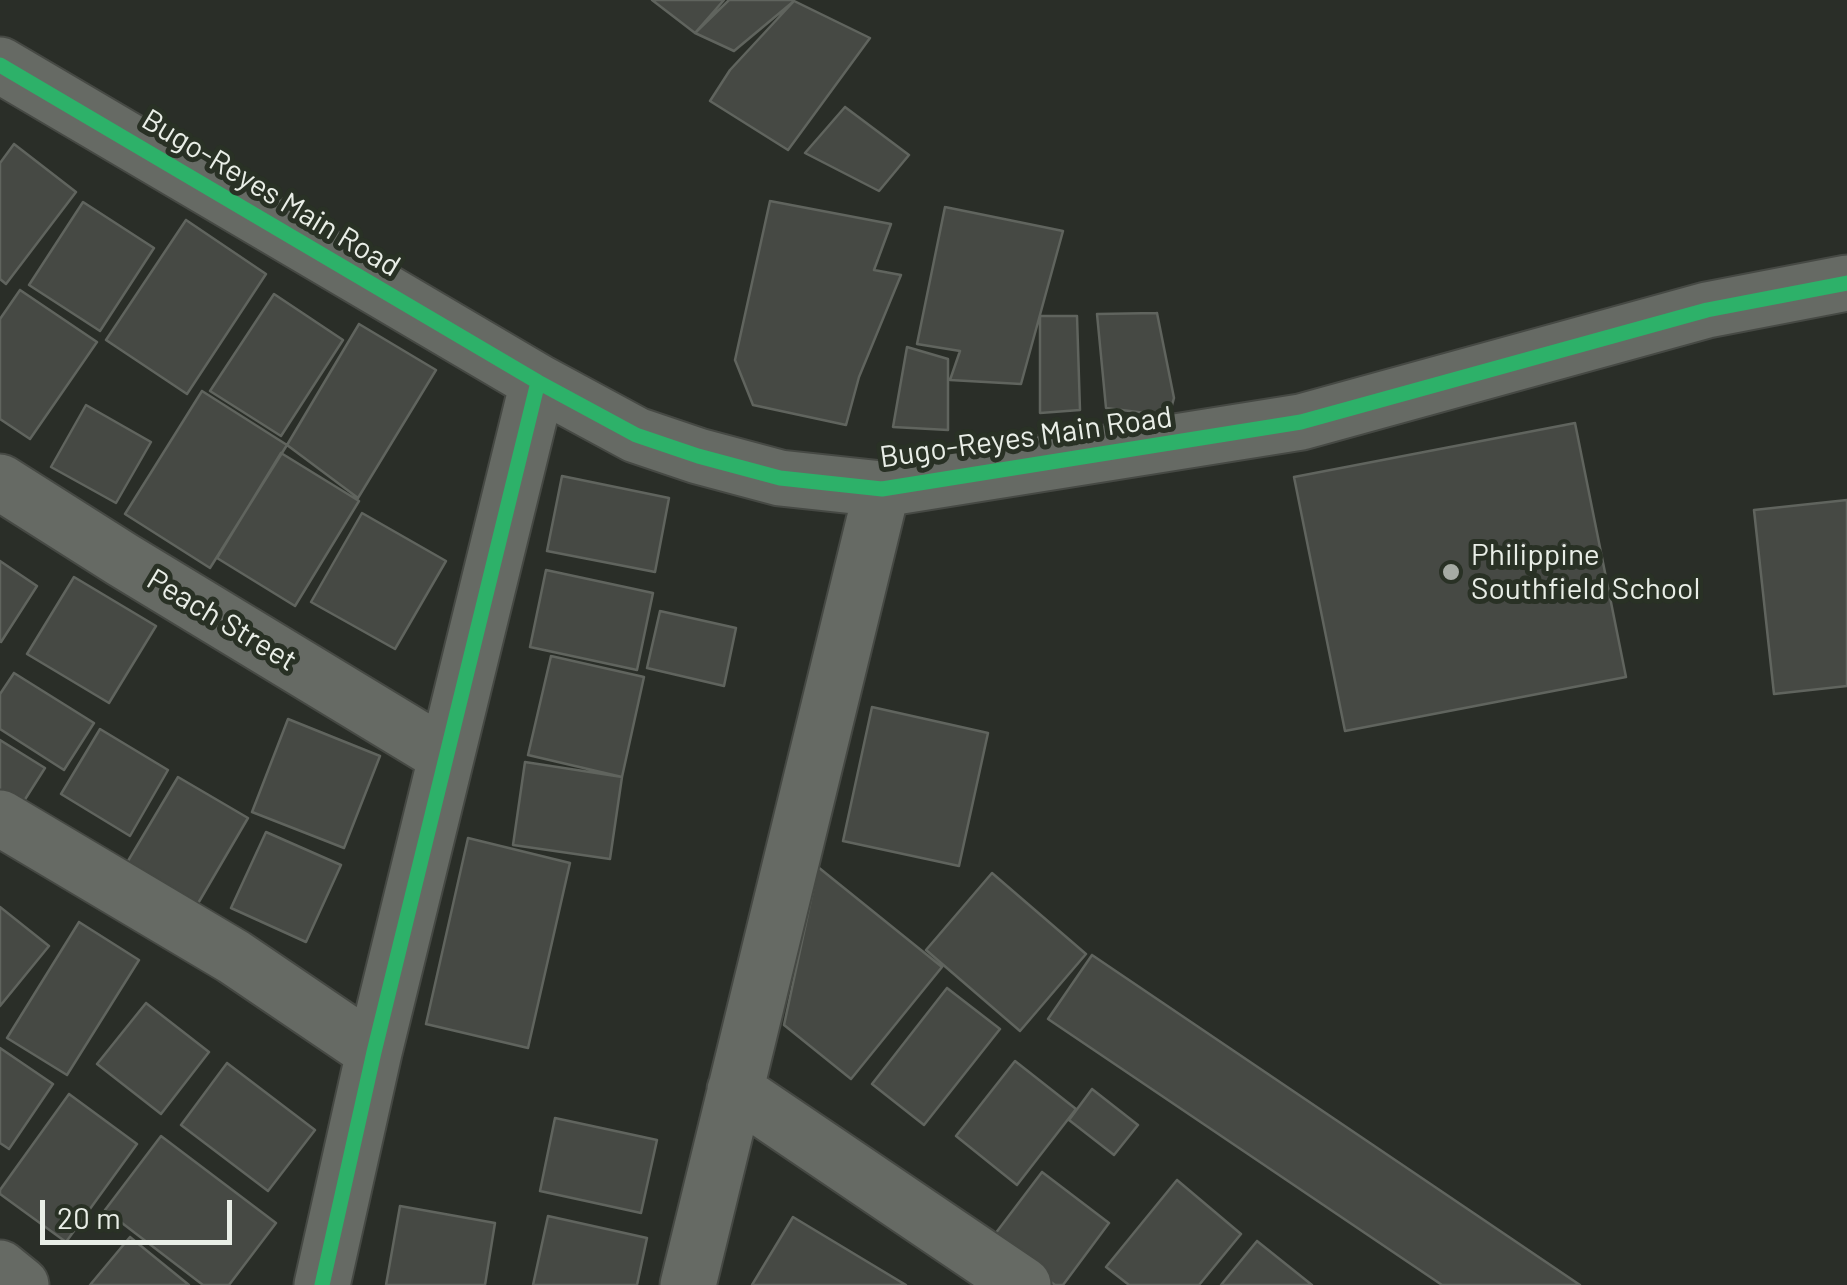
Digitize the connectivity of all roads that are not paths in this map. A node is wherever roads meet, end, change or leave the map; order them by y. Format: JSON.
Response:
{"nodes":[{"id":1,"x":0,"y":65,"type":"edge"},
{"id":2,"x":1847,"y":283,"type":"edge"},
{"id":3,"x":538,"y":382,"type":"junction"},
{"id":4,"x":0,"y":482,"type":"edge"},
{"id":5,"x":882,"y":490,"type":"junction"},
{"id":6,"x":446,"y":756,"type":"junction"},
{"id":7,"x":0,"y":818,"type":"edge"},
{"id":8,"x":374,"y":1052,"type":"junction"},
{"id":9,"x":735,"y":1090,"type":"junction"},
{"id":10,"x":0,"y":1268,"type":"edge"},
{"id":11,"x":21,"y":1285,"type":"edge"},
{"id":12,"x":322,"y":1285,"type":"edge"},
{"id":13,"x":688,"y":1285,"type":"edge"},
{"id":14,"x":1023,"y":1285,"type":"edge"}],
"edges":[{"from":1,"to":3,"type":"street","name":"Bugo-Reyes Main Road"},
{"from":2,"to":5,"type":"street","name":"Bugo-Reyes Main Road"},
{"from":3,"to":5,"type":"street","name":"Bugo-Reyes Main Road"},
{"from":3,"to":6,"type":"street"},
{"from":4,"to":6,"type":"street","name":"Peach Street"},
{"from":5,"to":9,"type":"street"},
{"from":6,"to":8,"type":"street"},
{"from":7,"to":8,"type":"street"},
{"from":8,"to":12,"type":"street"},
{"from":9,"to":13,"type":"street"},
{"from":9,"to":14,"type":"street"},
{"from":10,"to":11,"type":"street"}]}
